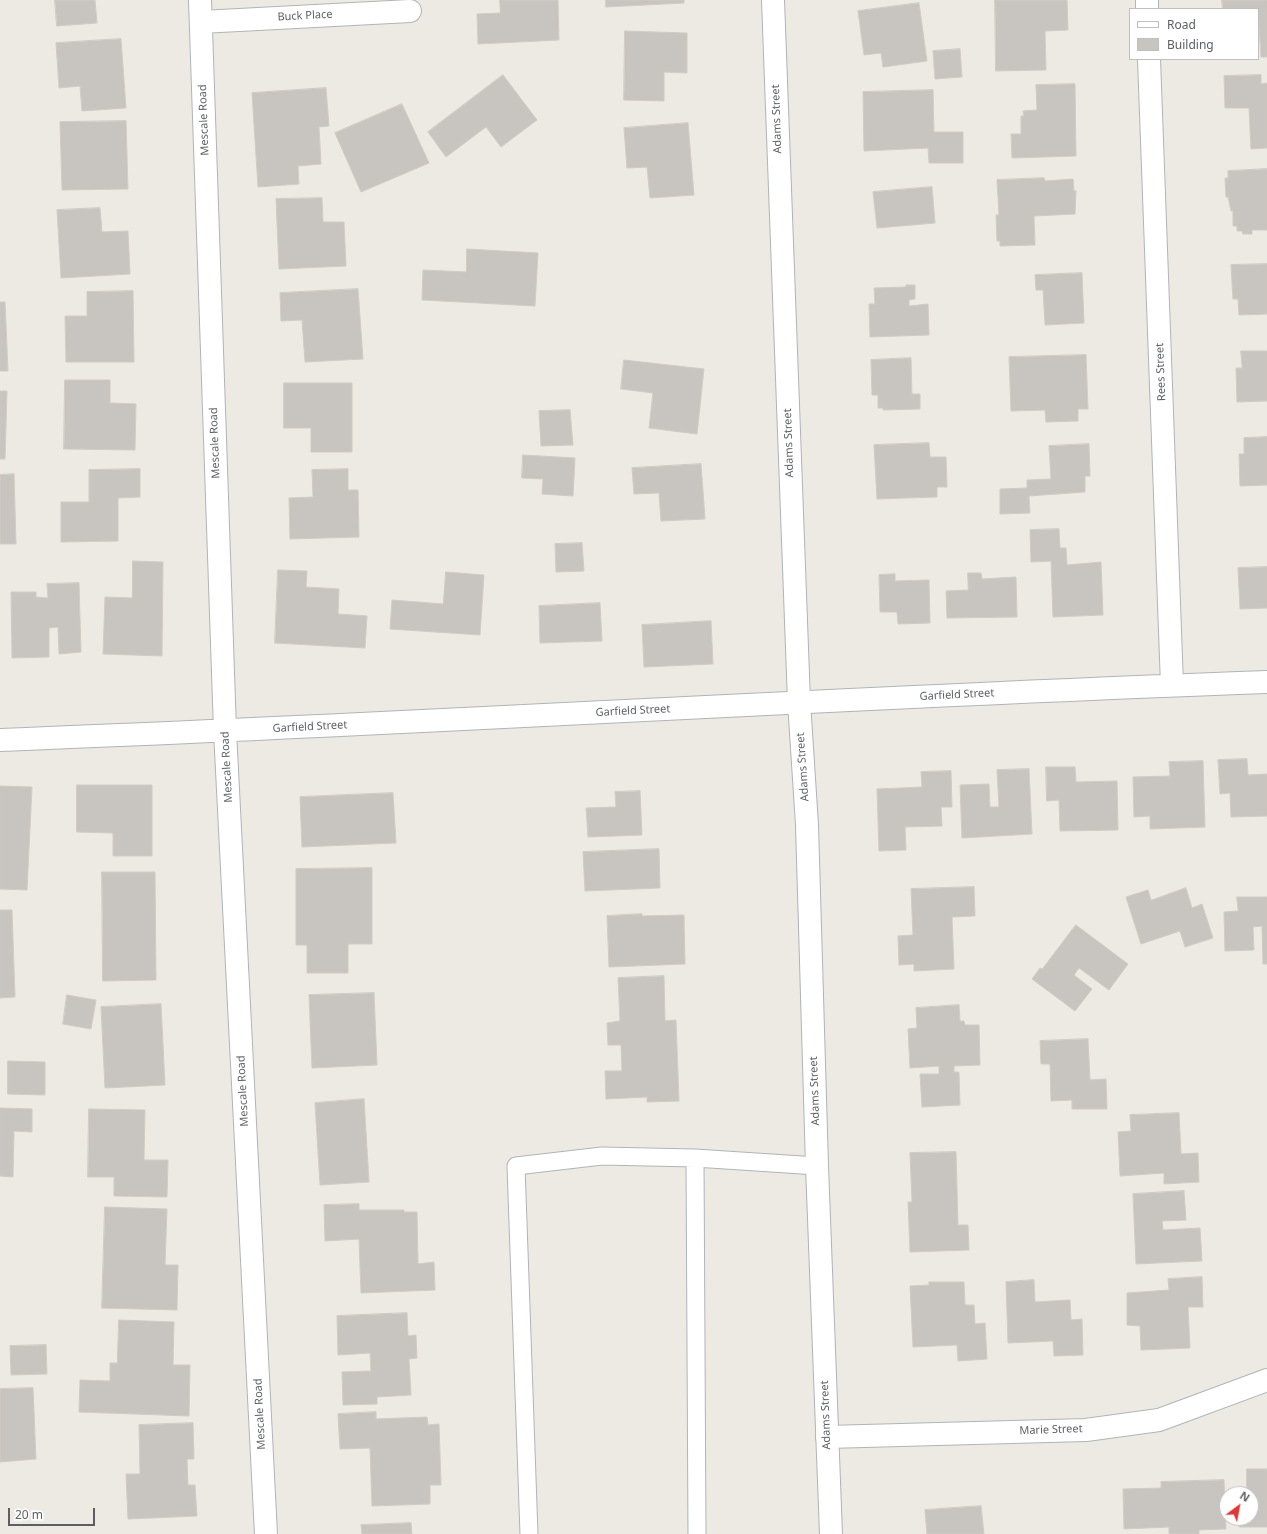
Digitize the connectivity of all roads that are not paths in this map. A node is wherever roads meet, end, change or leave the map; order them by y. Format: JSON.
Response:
{"nodes":[{"id":1,"x":200,"y":0,"type":"edge"},
{"id":2,"x":773,"y":0,"type":"edge"},
{"id":3,"x":410,"y":11,"type":"dead end"},
{"id":4,"x":201,"y":22,"type":"junction"},
{"id":5,"x":1149,"y":60,"type":"edge"},
{"id":6,"x":1267,"y":682,"type":"edge"},
{"id":7,"x":1172,"y":685,"type":"junction"},
{"id":8,"x":799,"y":702,"type":"junction"},
{"id":9,"x":225,"y":732,"type":"junction"},
{"id":10,"x":0,"y":740,"type":"edge"},
{"id":11,"x":695,"y":1158,"type":"junction"},
{"id":12,"x":817,"y":1166,"type":"junction"},
{"id":13,"x":1267,"y":1380,"type":"edge"},
{"id":14,"x":827,"y":1437,"type":"junction"},
{"id":15,"x":266,"y":1534,"type":"edge"},
{"id":16,"x":529,"y":1534,"type":"edge"},
{"id":17,"x":696,"y":1534,"type":"edge"},
{"id":18,"x":831,"y":1534,"type":"edge"}],
"edges":[{"from":1,"to":4,"type":"street","name":"Mescale Road"},
{"from":2,"to":8,"type":"street","name":"Adams Street"},
{"from":3,"to":4,"type":"street","name":"Buck Place"},
{"from":4,"to":9,"type":"street","name":"Mescale Road"},
{"from":5,"to":7,"type":"street","name":"Rees Street"},
{"from":6,"to":7,"type":"street","name":"Garfield Street"},
{"from":7,"to":8,"type":"street","name":"Garfield Street"},
{"from":8,"to":9,"type":"street","name":"Garfield Street"},
{"from":8,"to":12,"type":"street","name":"Adams Street"},
{"from":9,"to":10,"type":"street","name":"Garfield Street"},
{"from":9,"to":15,"type":"street","name":"Mescale Road"},
{"from":11,"to":12,"type":"lane"},
{"from":11,"to":16,"type":"lane"},
{"from":11,"to":17,"type":"lane"},
{"from":12,"to":14,"type":"street","name":"Adams Street"},
{"from":13,"to":14,"type":"street","name":"Marie Street"},
{"from":14,"to":18,"type":"street","name":"Adams Street"}]}
